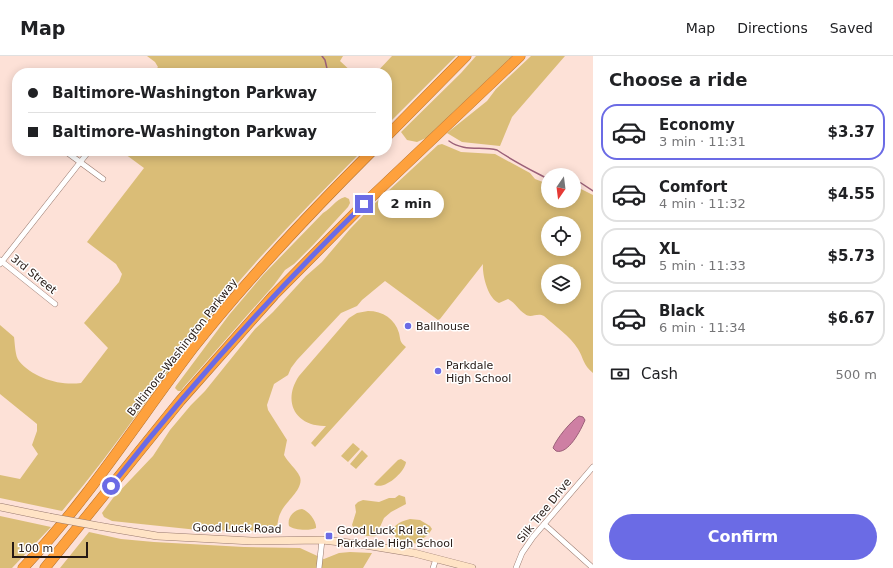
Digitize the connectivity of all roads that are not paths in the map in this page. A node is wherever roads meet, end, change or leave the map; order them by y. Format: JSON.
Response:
{"nodes":[{"id":1,"x":466,"y":56,"type":"edge"},
{"id":2,"x":520,"y":56,"type":"edge"},
{"id":3,"x":392,"y":131,"type":"edge"},
{"id":4,"x":72,"y":156,"type":"edge"},
{"id":5,"x":85,"y":156,"type":"edge"},
{"id":6,"x":367,"y":156,"type":"edge"},
{"id":7,"x":80,"y":162,"type":"junction"},
{"id":8,"x":103,"y":179,"type":"dead end"},
{"id":9,"x":1,"y":262,"type":"edge"},
{"id":10,"x":55,"y":304,"type":"dead end"},
{"id":11,"x":593,"y":467,"type":"edge"},
{"id":12,"x":0,"y":507,"type":"edge"},
{"id":13,"x":544,"y":524,"type":"junction"},
{"id":14,"x":322,"y":540,"type":"junction"},
{"id":15,"x":436,"y":559,"type":"junction"},
{"id":16,"x":23,"y":568,"type":"edge"},
{"id":17,"x":45,"y":568,"type":"edge"},
{"id":18,"x":319,"y":568,"type":"edge"},
{"id":19,"x":433,"y":568,"type":"edge"},
{"id":20,"x":472,"y":568,"type":"edge"},
{"id":21,"x":516,"y":568,"type":"edge"},
{"id":22,"x":593,"y":568,"type":"edge"}],
"edges":[{"from":1,"to":3,"type":"highway"},
{"from":2,"to":17,"type":"highway"},
{"from":4,"to":7,"type":"street"},
{"from":5,"to":7,"type":"street"},
{"from":6,"to":16,"type":"highway","name":"Baltimore-Washington Parkway"},
{"from":7,"to":8,"type":"street"},
{"from":7,"to":9,"type":"street"},
{"from":9,"to":10,"type":"street","name":"3rd Street"},
{"from":11,"to":13,"type":"street","name":"Silk Tree Drive"},
{"from":12,"to":14,"type":"main road","name":"Good Luck Road","bridge":true},
{"from":13,"to":21,"type":"street","name":"Silk Tree Drive"},
{"from":13,"to":22,"type":"street"},
{"from":14,"to":15,"type":"main road","name":"Good Luck Road"},
{"from":14,"to":18,"type":"street"},
{"from":15,"to":19,"type":"street"},
{"from":15,"to":20,"type":"main road","name":"Good Luck Road"}]}
